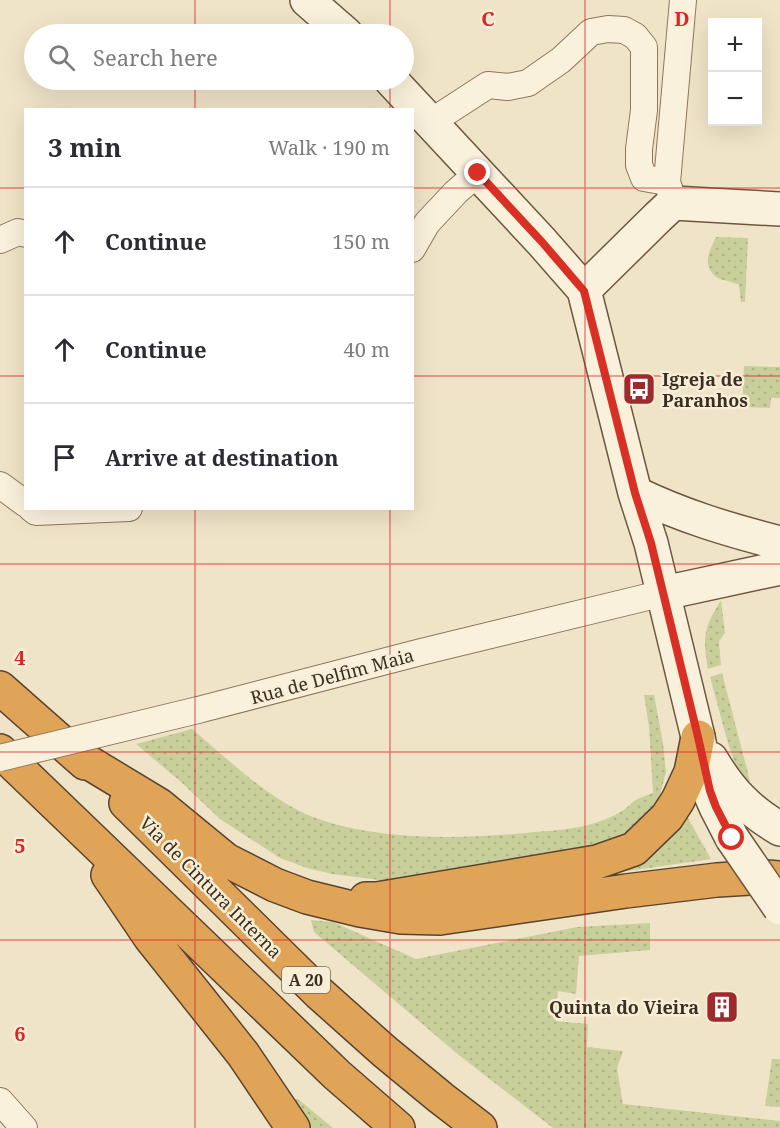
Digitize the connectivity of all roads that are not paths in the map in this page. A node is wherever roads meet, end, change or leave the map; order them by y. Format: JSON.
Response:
{"nodes":[{"id":1,"x":307,"y":0,"type":"edge"},
{"id":2,"x":683,"y":0,"type":"edge"},
{"id":3,"x":335,"y":24,"type":"edge"},
{"id":4,"x":401,"y":90,"type":"edge"},
{"id":5,"x":432,"y":122,"type":"junction"},
{"id":6,"x":478,"y":173,"type":"junction"},
{"id":7,"x":670,"y":192,"type":"junction"},
{"id":8,"x":780,"y":209,"type":"edge"},
{"id":9,"x":24,"y":234,"type":"edge"},
{"id":10,"x":0,"y":240,"type":"edge"},
{"id":11,"x":414,"y":246,"type":"edge"},
{"id":12,"x":584,"y":291,"type":"junction"},
{"id":13,"x":0,"y":485,"type":"edge"},
{"id":14,"x":635,"y":493,"type":"junction"},
{"id":15,"x":24,"y":503,"type":"edge"},
{"id":16,"x":33,"y":510,"type":"edge"},
{"id":17,"x":92,"y":510,"type":"edge"},
{"id":18,"x":780,"y":543,"type":"edge"},
{"id":19,"x":780,"y":568,"type":"edge"},
{"id":20,"x":664,"y":593,"type":"junction"},
{"id":21,"x":0,"y":688,"type":"edge"},
{"id":22,"x":698,"y":737,"type":"junction"},
{"id":23,"x":0,"y":751,"type":"edge"},
{"id":24,"x":78,"y":756,"type":"junction"},
{"id":25,"x":0,"y":758,"type":"edge"},
{"id":26,"x":70,"y":819,"type":"junction"},
{"id":27,"x":780,"y":829,"type":"edge"},
{"id":28,"x":780,"y":878,"type":"edge"},
{"id":29,"x":307,"y":897,"type":"junction"},
{"id":30,"x":780,"y":908,"type":"edge"},
{"id":31,"x":0,"y":1101,"type":"edge"},
{"id":32,"x":24,"y":1128,"type":"edge"},
{"id":33,"x":293,"y":1128,"type":"edge"},
{"id":34,"x":398,"y":1128,"type":"edge"},
{"id":35,"x":480,"y":1128,"type":"edge"}],
"edges":[{"from":1,"to":3,"type":"main road"},
{"from":2,"to":7,"type":"street"},
{"from":4,"to":5,"type":"main road"},
{"from":5,"to":6,"type":"main road"},
{"from":5,"to":7,"type":"street"},
{"from":6,"to":11,"type":"street"},
{"from":6,"to":12,"type":"main road"},
{"from":7,"to":8,"type":"main road"},
{"from":7,"to":12,"type":"main road"},
{"from":9,"to":10,"type":"street"},
{"from":12,"to":14,"type":"main road"},
{"from":13,"to":15,"type":"street"},
{"from":14,"to":18,"type":"main road"},
{"from":14,"to":20,"type":"main road"},
{"from":16,"to":17,"type":"street"},
{"from":19,"to":20,"type":"main road"},
{"from":20,"to":22,"type":"main road"},
{"from":20,"to":25,"type":"street","name":"Rua de Delfim Maia","bridge":true},
{"from":21,"to":24,"type":"highway","name":"Via de Cintura Interna","number":"A 20"},
{"from":22,"to":27,"type":"main road"},
{"from":22,"to":29,"type":"highway"},
{"from":22,"to":30,"type":"main road","bridge":true},
{"from":23,"to":26,"type":"highway","number":"A 20"},
{"from":24,"to":29,"type":"highway"},
{"from":24,"to":35,"type":"highway","name":"Via de Cintura Interna","number":"A 20"},
{"from":26,"to":33,"type":"highway"},
{"from":26,"to":34,"type":"highway","number":"A 20"},
{"from":28,"to":29,"type":"highway"},
{"from":31,"to":32,"type":"street"}]}
